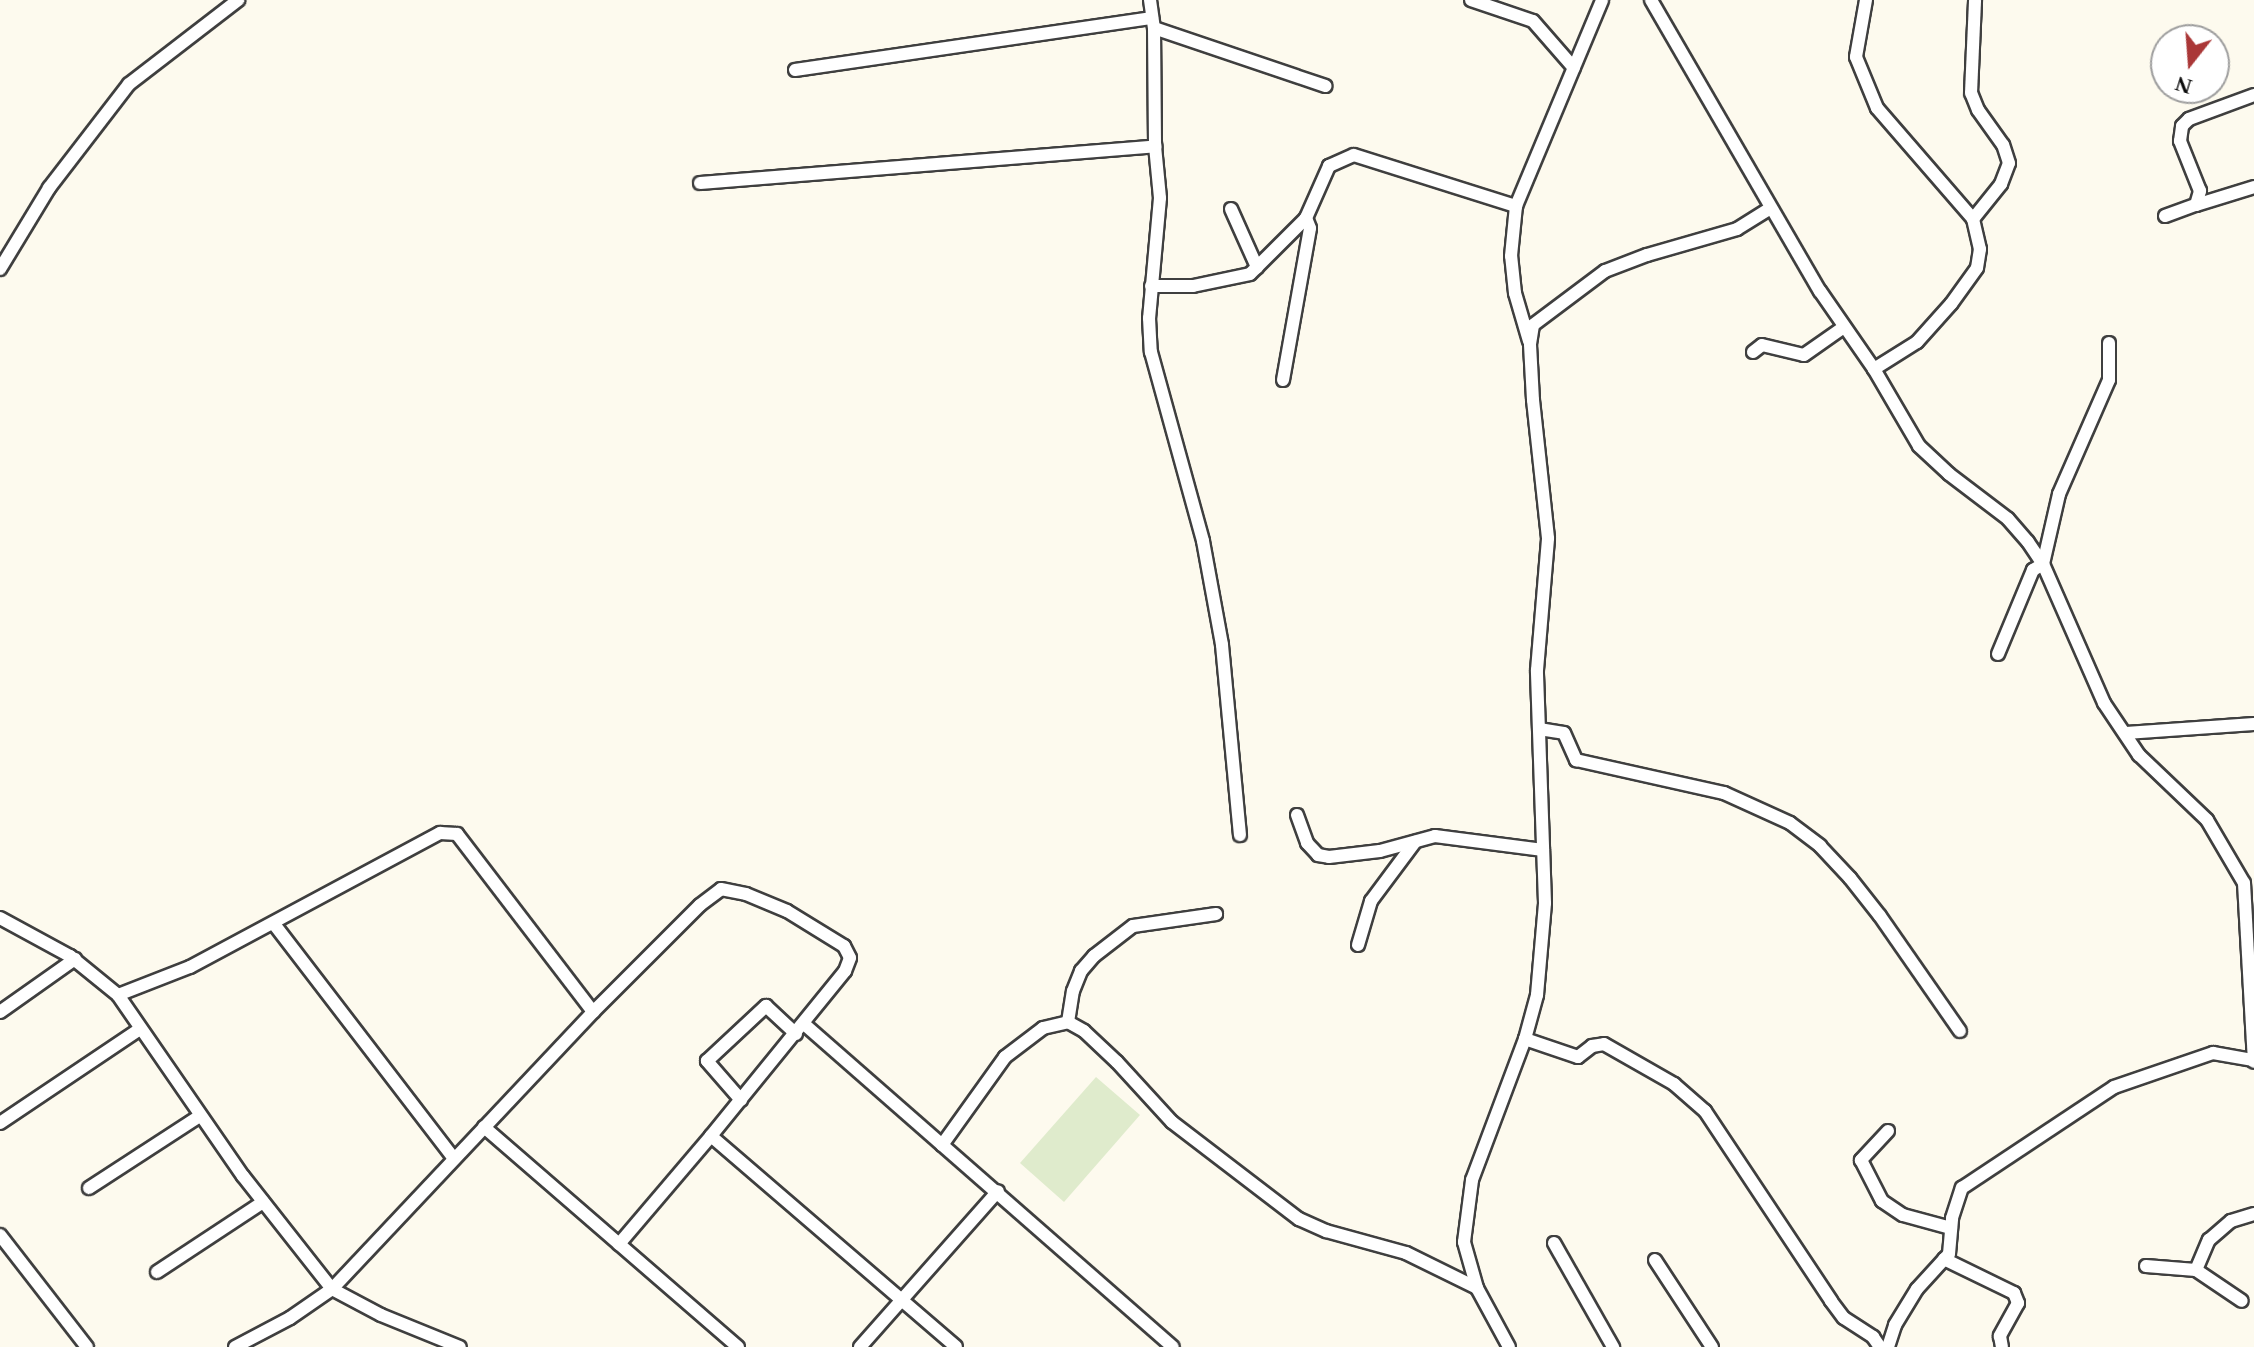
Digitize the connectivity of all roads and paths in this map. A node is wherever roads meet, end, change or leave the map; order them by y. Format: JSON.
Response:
{"nodes":[{"id":1,"x":238,"y":0,"type":"edge"},
{"id":2,"x":1150,"y":0,"type":"edge"},
{"id":3,"x":1471,"y":0,"type":"edge"},
{"id":4,"x":1602,"y":0,"type":"edge"},
{"id":5,"x":1651,"y":0,"type":"edge"},
{"id":6,"x":1866,"y":0,"type":"edge"},
{"id":7,"x":1975,"y":0,"type":"edge"},
{"id":8,"x":1153,"y":23,"type":"junction"},
{"id":9,"x":1574,"y":68,"type":"junction"},
{"id":10,"x":795,"y":70,"type":"dead end"},
{"id":11,"x":1325,"y":86,"type":"dead end"},
{"id":12,"x":2254,"y":95,"type":"edge"},
{"id":13,"x":1155,"y":146,"type":"junction"},
{"id":14,"x":700,"y":183,"type":"dead end"},
{"id":15,"x":2254,"y":187,"type":"edge"},
{"id":16,"x":2196,"y":205,"type":"junction"},
{"id":17,"x":1516,"y":206,"type":"junction"},
{"id":18,"x":1770,"y":208,"type":"junction"},
{"id":19,"x":1231,"y":209,"type":"dead end"},
{"id":20,"x":2165,"y":216,"type":"dead end"},
{"id":21,"x":1306,"y":218,"type":"junction"},
{"id":22,"x":1973,"y":219,"type":"junction"},
{"id":23,"x":1257,"y":267,"type":"junction"},
{"id":24,"x":0,"y":269,"type":"edge"},
{"id":25,"x":1151,"y":286,"type":"junction"},
{"id":26,"x":1844,"y":327,"type":"junction"},
{"id":27,"x":2109,"y":343,"type":"dead end"},
{"id":28,"x":1530,"y":344,"type":"junction"},
{"id":29,"x":1753,"y":352,"type":"dead end"},
{"id":30,"x":1874,"y":369,"type":"junction"},
{"id":31,"x":1283,"y":380,"type":"dead end"},
{"id":32,"x":2043,"y":564,"type":"junction"},
{"id":33,"x":1998,"y":654,"type":"dead end"},
{"id":34,"x":2254,"y":724,"type":"edge"},
{"id":35,"x":1539,"y":729,"type":"junction"},
{"id":36,"x":2126,"y":733,"type":"junction"},
{"id":37,"x":1297,"y":815,"type":"dead end"},
{"id":38,"x":1240,"y":835,"type":"dead end"},
{"id":39,"x":1415,"y":842,"type":"junction"},
{"id":40,"x":1543,"y":850,"type":"junction"},
{"id":41,"x":1216,"y":914,"type":"dead end"},
{"id":42,"x":0,"y":918,"type":"edge"},
{"id":43,"x":274,"y":924,"type":"junction"},
{"id":44,"x":1358,"y":945,"type":"dead end"},
{"id":45,"x":75,"y":959,"type":"junction"},
{"id":46,"x":118,"y":995,"type":"junction"},
{"id":47,"x":0,"y":1012,"type":"edge"},
{"id":48,"x":593,"y":1012,"type":"junction"},
{"id":49,"x":1068,"y":1022,"type":"junction"},
{"id":50,"x":140,"y":1029,"type":"junction"},
{"id":51,"x":800,"y":1029,"type":"junction"},
{"id":52,"x":1960,"y":1031,"type":"dead end"},
{"id":53,"x":1525,"y":1039,"type":"junction"},
{"id":54,"x":2254,"y":1061,"type":"edge"},
{"id":55,"x":741,"y":1100,"type":"junction"},
{"id":56,"x":200,"y":1116,"type":"junction"},
{"id":57,"x":0,"y":1123,"type":"edge"},
{"id":58,"x":484,"y":1127,"type":"junction"},
{"id":59,"x":1888,"y":1131,"type":"dead end"},
{"id":60,"x":711,"y":1136,"type":"junction"},
{"id":61,"x":942,"y":1145,"type":"junction"},
{"id":62,"x":454,"y":1159,"type":"junction"},
{"id":63,"x":89,"y":1188,"type":"dead end"},
{"id":64,"x":998,"y":1191,"type":"junction"},
{"id":65,"x":263,"y":1202,"type":"junction"},
{"id":66,"x":2254,"y":1214,"type":"edge"},
{"id":67,"x":1951,"y":1228,"type":"junction"},
{"id":68,"x":0,"y":1235,"type":"edge"},
{"id":69,"x":1554,"y":1243,"type":"dead end"},
{"id":70,"x":619,"y":1244,"type":"junction"},
{"id":71,"x":1944,"y":1259,"type":"junction"},
{"id":72,"x":1655,"y":1260,"type":"dead end"},
{"id":73,"x":2146,"y":1266,"type":"dead end"},
{"id":74,"x":2196,"y":1270,"type":"junction"},
{"id":75,"x":157,"y":1272,"type":"dead end"},
{"id":76,"x":1477,"y":1288,"type":"junction"},
{"id":77,"x":332,"y":1289,"type":"junction"},
{"id":78,"x":900,"y":1298,"type":"junction"},
{"id":79,"x":2242,"y":1301,"type":"dead end"},
{"id":80,"x":87,"y":1347,"type":"edge"},
{"id":81,"x":235,"y":1347,"type":"edge"},
{"id":82,"x":460,"y":1347,"type":"edge"},
{"id":83,"x":738,"y":1347,"type":"edge"},
{"id":84,"x":860,"y":1347,"type":"edge"},
{"id":85,"x":956,"y":1347,"type":"edge"},
{"id":86,"x":1173,"y":1347,"type":"edge"},
{"id":87,"x":1509,"y":1347,"type":"edge"},
{"id":88,"x":1613,"y":1347,"type":"edge"},
{"id":89,"x":1712,"y":1347,"type":"edge"},
{"id":90,"x":1880,"y":1347,"type":"edge"},
{"id":91,"x":1888,"y":1347,"type":"edge"},
{"id":92,"x":2002,"y":1347,"type":"edge"}],
"edges":[{"from":1,"to":24,"type":"street"},
{"from":2,"to":8,"type":"street"},
{"from":3,"to":9,"type":"street"},
{"from":4,"to":9,"type":"street"},
{"from":5,"to":18,"type":"street"},
{"from":6,"to":22,"type":"street"},
{"from":7,"to":22,"type":"street"},
{"from":8,"to":10,"type":"street"},
{"from":8,"to":11,"type":"street"},
{"from":8,"to":13,"type":"street"},
{"from":9,"to":17,"type":"street"},
{"from":12,"to":16,"type":"street"},
{"from":13,"to":14,"type":"street"},
{"from":13,"to":25,"type":"street"},
{"from":15,"to":16,"type":"street"},
{"from":16,"to":20,"type":"street"},
{"from":17,"to":21,"type":"street"},
{"from":17,"to":28,"type":"street"},
{"from":18,"to":26,"type":"street"},
{"from":18,"to":28,"type":"street"},
{"from":19,"to":23,"type":"street"},
{"from":21,"to":23,"type":"street"},
{"from":21,"to":31,"type":"street"},
{"from":22,"to":30,"type":"street"},
{"from":23,"to":25,"type":"street"},
{"from":25,"to":38,"type":"street"},
{"from":26,"to":29,"type":"street"},
{"from":26,"to":30,"type":"street"},
{"from":27,"to":32,"type":"street"},
{"from":28,"to":35,"type":"street"},
{"from":30,"to":32,"type":"street"},
{"from":32,"to":33,"type":"street"},
{"from":32,"to":36,"type":"street"},
{"from":34,"to":36,"type":"street"},
{"from":35,"to":40,"type":"street"},
{"from":35,"to":52,"type":"street"},
{"from":36,"to":54,"type":"street"},
{"from":37,"to":39,"type":"street"},
{"from":39,"to":40,"type":"street"},
{"from":39,"to":44,"type":"street"},
{"from":40,"to":53,"type":"street"},
{"from":41,"to":49,"type":"street"},
{"from":42,"to":45,"type":"street"},
{"from":43,"to":46,"type":"street"},
{"from":43,"to":48,"type":"street"},
{"from":43,"to":62,"type":"street"},
{"from":45,"to":46,"type":"street"},
{"from":45,"to":47,"type":"street"},
{"from":46,"to":50,"type":"street"},
{"from":48,"to":51,"type":"street"},
{"from":48,"to":58,"type":"street"},
{"from":49,"to":61,"type":"street"},
{"from":49,"to":76,"type":"street"},
{"from":50,"to":56,"type":"street"},
{"from":50,"to":57,"type":"street"},
{"from":51,"to":55,"type":"street"},
{"from":51,"to":55,"type":"street"},
{"from":51,"to":61,"type":"street"},
{"from":53,"to":76,"type":"street"},
{"from":53,"to":90,"type":"street"},
{"from":54,"to":67,"type":"street"},
{"from":55,"to":60,"type":"street"},
{"from":56,"to":63,"type":"street"},
{"from":56,"to":65,"type":"street"},
{"from":58,"to":62,"type":"street"},
{"from":58,"to":70,"type":"street"},
{"from":59,"to":67,"type":"street"},
{"from":60,"to":70,"type":"street"},
{"from":60,"to":78,"type":"street"},
{"from":61,"to":64,"type":"street"},
{"from":62,"to":77,"type":"street"},
{"from":64,"to":78,"type":"street"},
{"from":64,"to":86,"type":"street"},
{"from":65,"to":75,"type":"street"},
{"from":65,"to":77,"type":"street"},
{"from":66,"to":74,"type":"street"},
{"from":67,"to":71,"type":"street"},
{"from":68,"to":80,"type":"street"},
{"from":69,"to":88,"type":"street"},
{"from":70,"to":83,"type":"street"},
{"from":71,"to":91,"type":"street"},
{"from":71,"to":92,"type":"street"},
{"from":72,"to":89,"type":"street"},
{"from":73,"to":74,"type":"street"},
{"from":74,"to":79,"type":"street"},
{"from":76,"to":87,"type":"street"},
{"from":77,"to":81,"type":"street"},
{"from":77,"to":82,"type":"street"},
{"from":78,"to":84,"type":"street"},
{"from":78,"to":85,"type":"street"}]}
